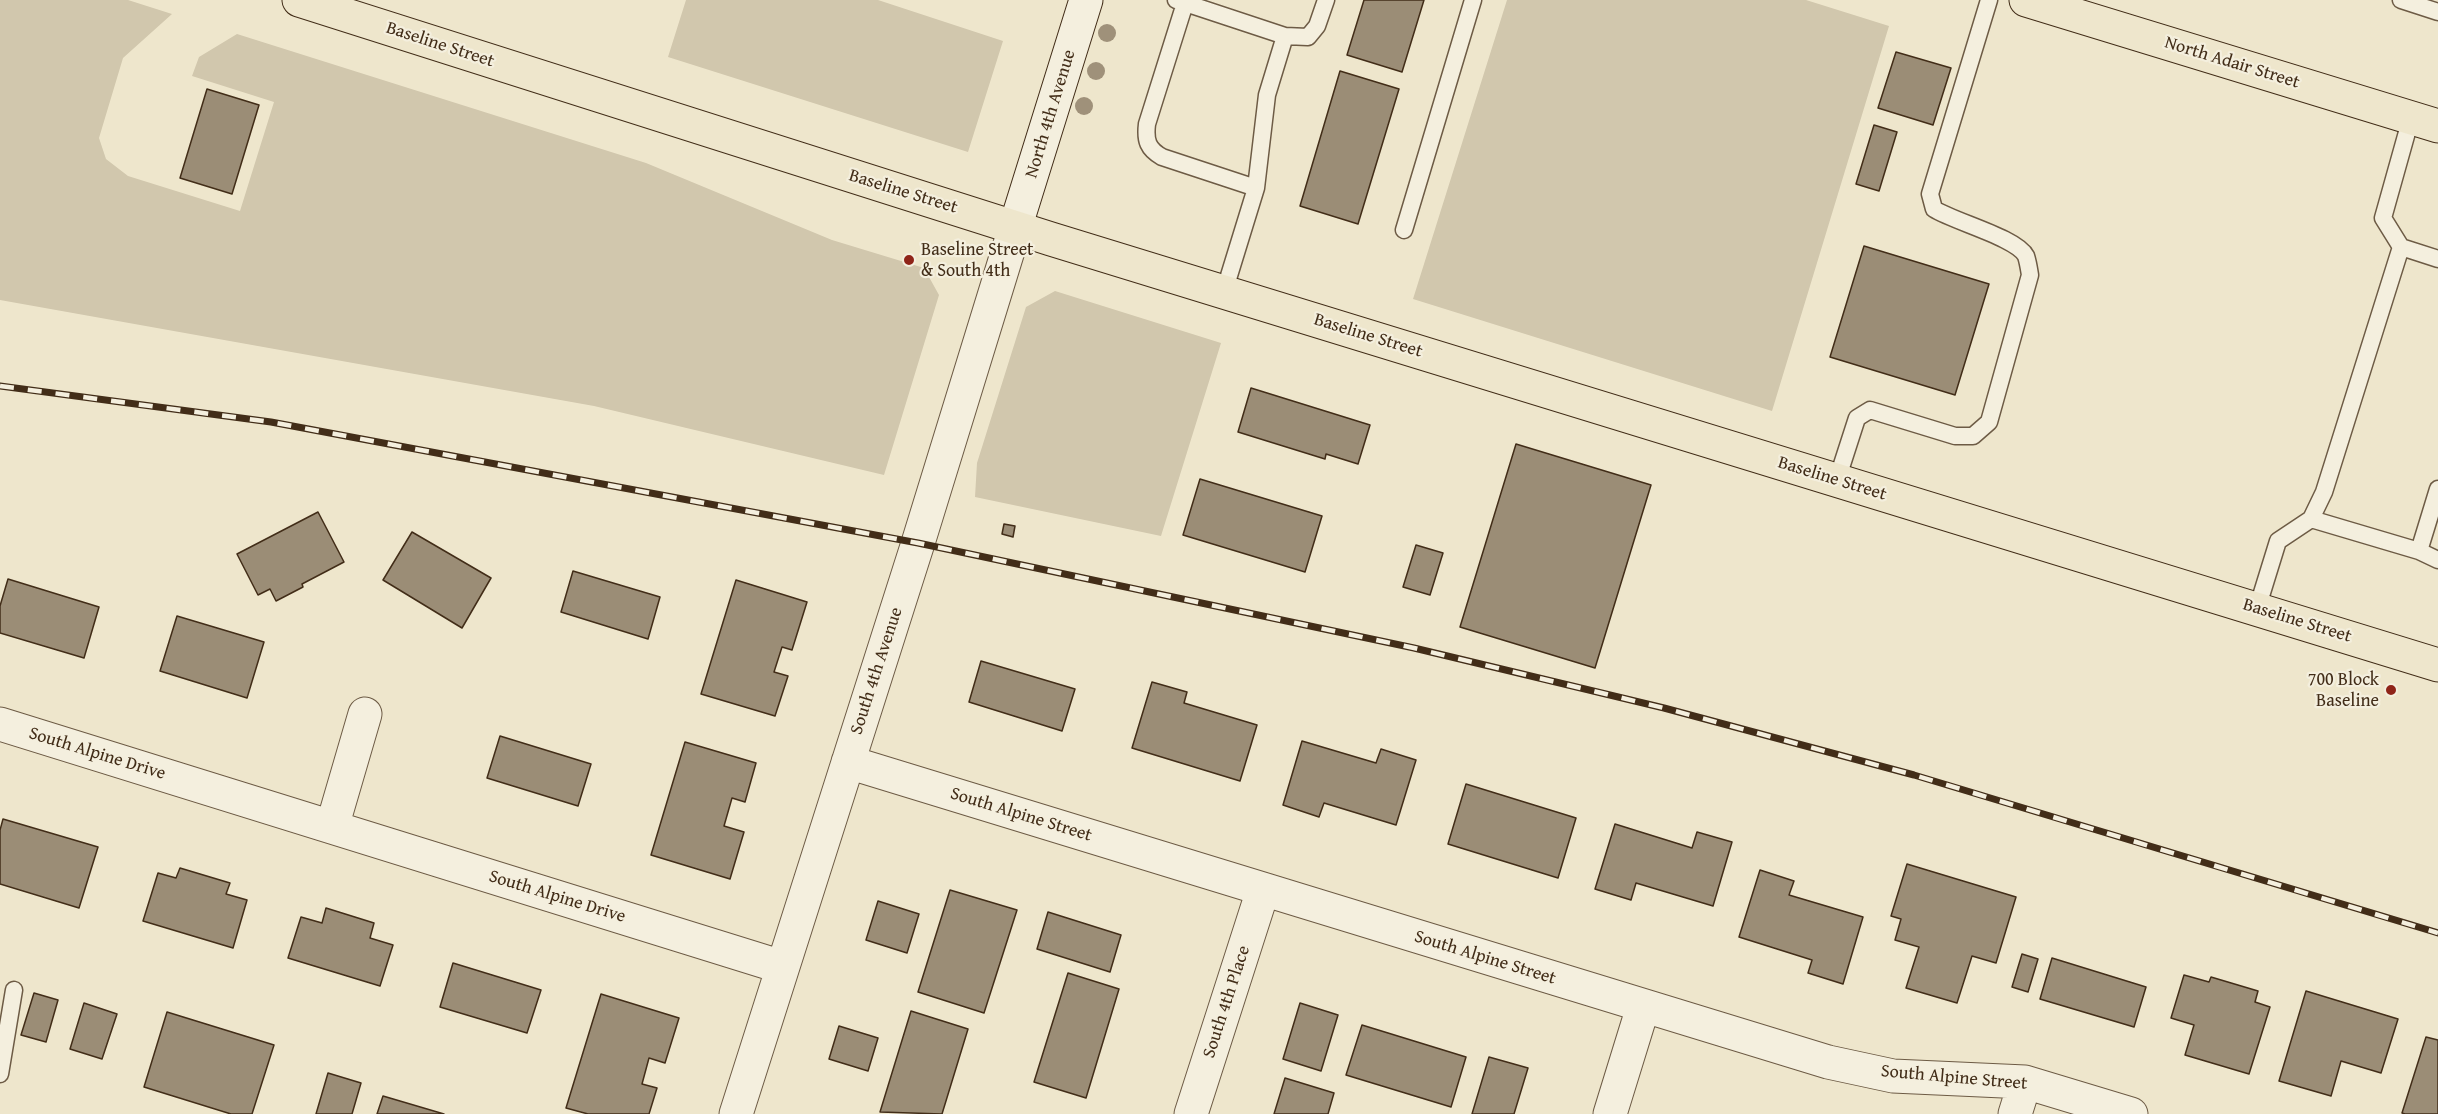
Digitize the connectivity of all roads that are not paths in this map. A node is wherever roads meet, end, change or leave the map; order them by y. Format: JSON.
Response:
{"nodes":[{"id":1,"x":299,"y":0,"type":"edge"},
{"id":2,"x":1086,"y":0,"type":"edge"},
{"id":3,"x":1326,"y":0,"type":"edge"},
{"id":4,"x":1473,"y":0,"type":"edge"},
{"id":5,"x":1989,"y":0,"type":"edge"},
{"id":6,"x":2026,"y":0,"type":"edge"},
{"id":7,"x":2401,"y":0,"type":"edge"},
{"id":8,"x":1183,"y":1,"type":"edge"},
{"id":9,"x":2438,"y":12,"type":"edge"},
{"id":10,"x":1284,"y":36,"type":"junction"},
{"id":11,"x":2424,"y":122,"type":"edge"},
{"id":12,"x":1257,"y":188,"type":"junction"},
{"id":13,"x":1015,"y":228,"type":"junction"},
{"id":14,"x":1404,"y":230,"type":"dead end"},
{"id":15,"x":2401,"y":247,"type":"junction"},
{"id":16,"x":2438,"y":259,"type":"edge"},
{"id":17,"x":1224,"y":292,"type":"junction"},
{"id":18,"x":1837,"y":480,"type":"junction"},
{"id":19,"x":2438,"y":489,"type":"edge"},
{"id":20,"x":2311,"y":519,"type":"junction"},
{"id":21,"x":2419,"y":551,"type":"junction"},
{"id":22,"x":2438,"y":560,"type":"edge"},
{"id":23,"x":2257,"y":609,"type":"junction"},
{"id":24,"x":2438,"y":665,"type":"edge"},
{"id":25,"x":365,"y":714,"type":"dead end"},
{"id":26,"x":0,"y":724,"type":"edge"},
{"id":27,"x":848,"y":762,"type":"junction"},
{"id":28,"x":332,"y":827,"type":"junction"},
{"id":29,"x":1263,"y":890,"type":"junction"},
{"id":30,"x":782,"y":967,"type":"junction"},
{"id":31,"x":14,"y":990,"type":"dead end"},
{"id":32,"x":1643,"y":1006,"type":"junction"},
{"id":33,"x":0,"y":1074,"type":"edge"},
{"id":34,"x":2025,"y":1082,"type":"junction"},
{"id":35,"x":736,"y":1114,"type":"edge"},
{"id":36,"x":1191,"y":1114,"type":"edge"},
{"id":37,"x":1610,"y":1114,"type":"edge"},
{"id":38,"x":2015,"y":1114,"type":"edge"},
{"id":39,"x":2131,"y":1114,"type":"edge"}],
"edges":[{"from":1,"to":13,"type":"highway","name":"Baseline Street"},
{"from":2,"to":13,"type":"street","name":"North 4th Avenue"},
{"from":3,"to":10,"type":"lane"},
{"from":4,"to":14,"type":"lane"},
{"from":5,"to":18,"type":"lane"},
{"from":6,"to":11,"type":"highway","name":"North Adair Street"},
{"from":7,"to":9,"type":"lane"},
{"from":8,"to":10,"type":"lane"},
{"from":8,"to":12,"type":"lane"},
{"from":10,"to":12,"type":"lane"},
{"from":11,"to":15,"type":"lane"},
{"from":12,"to":17,"type":"lane"},
{"from":13,"to":17,"type":"highway","name":"Baseline Street"},
{"from":13,"to":27,"type":"street","name":"South 4th Avenue"},
{"from":15,"to":16,"type":"lane"},
{"from":15,"to":20,"type":"lane"},
{"from":17,"to":18,"type":"highway","name":"Baseline Street"},
{"from":18,"to":23,"type":"highway","name":"Baseline Street"},
{"from":19,"to":21,"type":"lane"},
{"from":20,"to":21,"type":"lane"},
{"from":20,"to":23,"type":"lane"},
{"from":21,"to":22,"type":"lane"},
{"from":23,"to":24,"type":"highway","name":"Baseline Street"},
{"from":25,"to":28,"type":"street"},
{"from":26,"to":28,"type":"street","name":"South Alpine Drive"},
{"from":27,"to":29,"type":"street","name":"South Alpine Street"},
{"from":27,"to":30,"type":"street","name":"South 4th Avenue"},
{"from":28,"to":30,"type":"street","name":"South Alpine Drive"},
{"from":29,"to":32,"type":"street","name":"South Alpine Street"},
{"from":29,"to":36,"type":"street","name":"South 4th Place"},
{"from":30,"to":35,"type":"street","name":"South 4th Avenue"},
{"from":31,"to":33,"type":"lane"},
{"from":32,"to":34,"type":"street","name":"South Alpine Street"},
{"from":32,"to":37,"type":"street"},
{"from":34,"to":38,"type":"street"},
{"from":34,"to":39,"type":"street","name":"South Alpine Street"}]}
